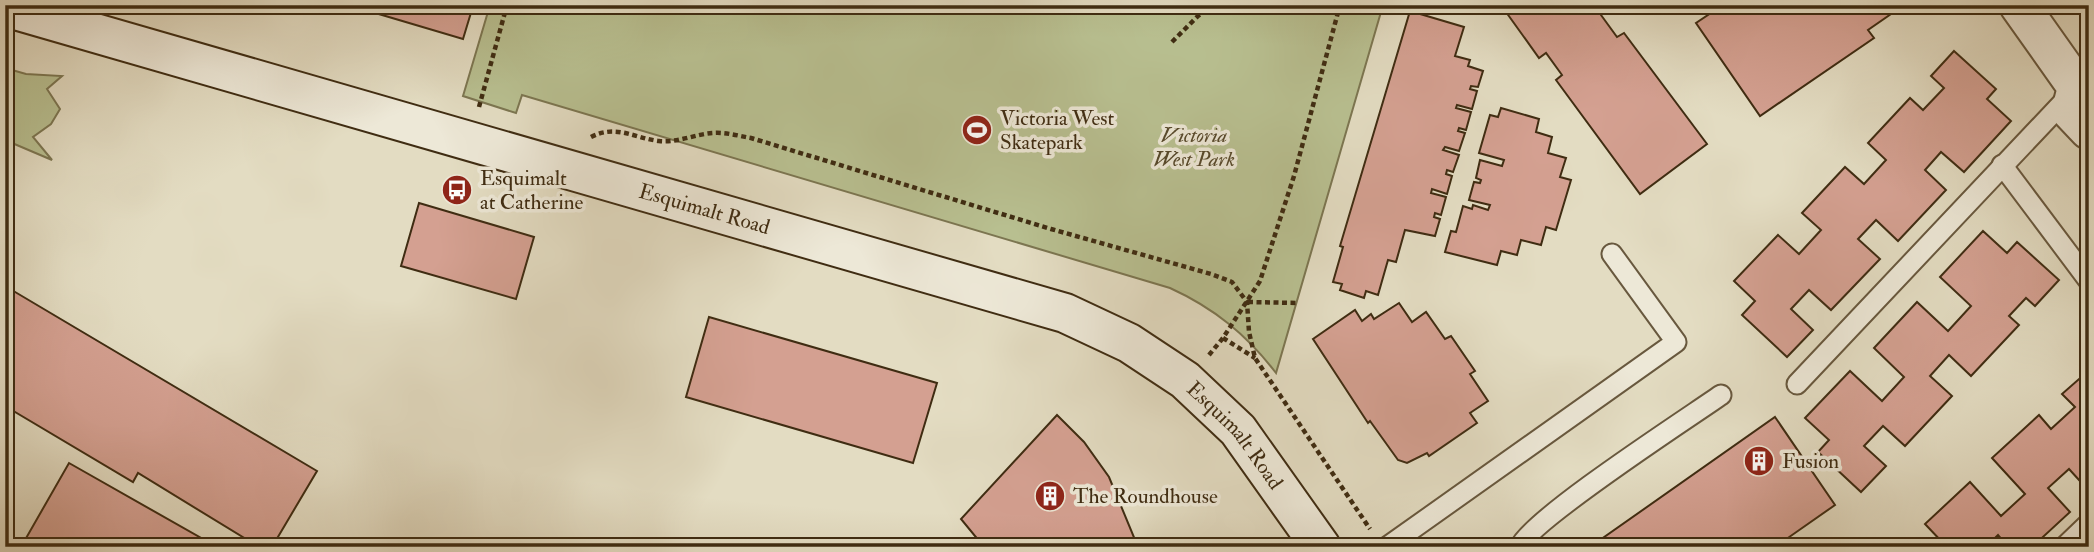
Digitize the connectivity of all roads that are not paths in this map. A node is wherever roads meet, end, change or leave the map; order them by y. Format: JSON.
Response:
{"nodes":[{"id":1,"x":2019,"y":5,"type":"edge"},
{"id":2,"x":5,"y":6,"type":"edge"},
{"id":3,"x":2083,"y":86,"type":"edge"},
{"id":4,"x":2089,"y":130,"type":"edge"},
{"id":5,"x":2002,"y":165,"type":"junction"},
{"id":6,"x":1612,"y":254,"type":"dead end"},
{"id":7,"x":2089,"y":281,"type":"edge"},
{"id":8,"x":1797,"y":384,"type":"dead end"},
{"id":9,"x":1721,"y":395,"type":"dead end"},
{"id":10,"x":2089,"y":523,"type":"edge"},
{"id":11,"x":1381,"y":541,"type":"edge"},
{"id":12,"x":1321,"y":547,"type":"edge"},
{"id":13,"x":1520,"y":547,"type":"edge"},
{"id":14,"x":2064,"y":547,"type":"edge"}],
"edges":[{"from":1,"to":3,"type":"main road"},
{"from":2,"to":12,"type":"main road","name":"Esquimalt Road"},
{"from":3,"to":4,"type":"main road"},
{"from":3,"to":5,"type":"lane"},
{"from":5,"to":7,"type":"lane"},
{"from":5,"to":8,"type":"lane"},
{"from":6,"to":11,"type":"lane"},
{"from":9,"to":13,"type":"lane"},
{"from":10,"to":14,"type":"lane"}]}
